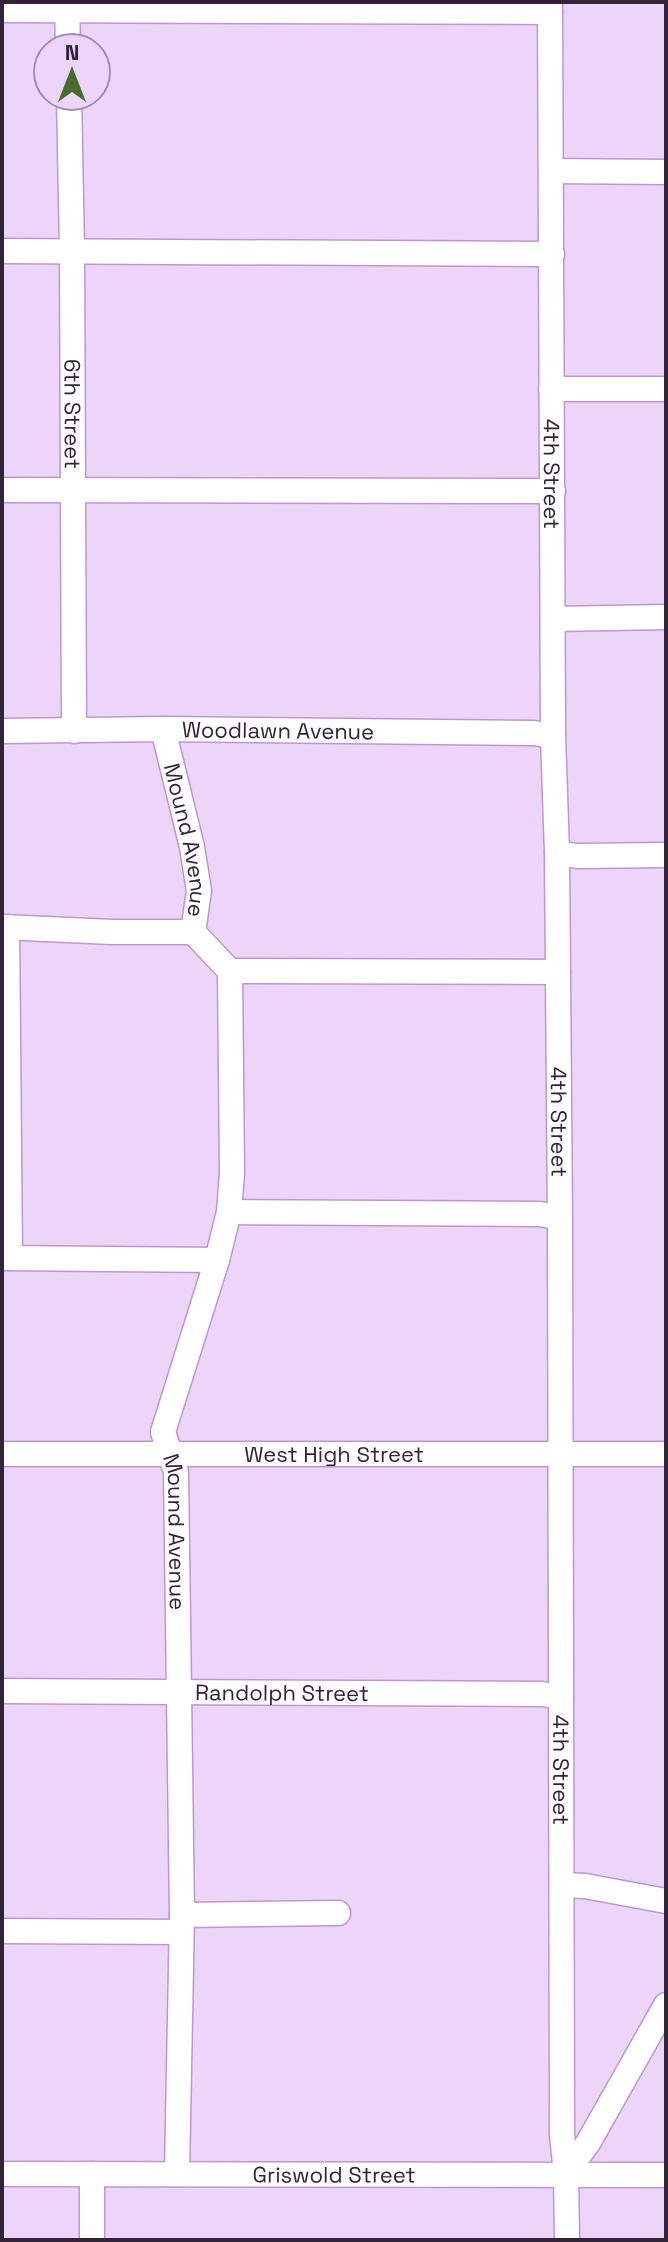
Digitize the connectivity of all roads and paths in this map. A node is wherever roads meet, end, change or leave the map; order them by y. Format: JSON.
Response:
{"nodes":[{"id":1,"x":67,"y":6,"type":"edge"},
{"id":2,"x":550,"y":7,"type":"edge"},
{"id":3,"x":2,"y":10,"type":"edge"},
{"id":4,"x":68,"y":32,"type":"edge"},
{"id":5,"x":69,"y":112,"type":"edge"},
{"id":6,"x":551,"y":171,"type":"junction"},
{"id":7,"x":666,"y":172,"type":"edge"},
{"id":8,"x":2,"y":251,"type":"edge"},
{"id":9,"x":72,"y":251,"type":"junction"},
{"id":10,"x":552,"y":254,"type":"junction"},
{"id":11,"x":551,"y":389,"type":"junction"},
{"id":12,"x":666,"y":389,"type":"edge"},
{"id":13,"x":2,"y":490,"type":"edge"},
{"id":14,"x":71,"y":490,"type":"junction"},
{"id":15,"x":553,"y":491,"type":"junction"},
{"id":16,"x":666,"y":617,"type":"edge"},
{"id":17,"x":553,"y":619,"type":"junction"},
{"id":18,"x":163,"y":729,"type":"junction"},
{"id":19,"x":2,"y":731,"type":"edge"},
{"id":20,"x":74,"y":731,"type":"junction"},
{"id":21,"x":553,"y":736,"type":"junction"},
{"id":22,"x":557,"y":853,"type":"junction"},
{"id":23,"x":666,"y":855,"type":"edge"},
{"id":24,"x":4,"y":927,"type":"edge"},
{"id":25,"x":193,"y":932,"type":"junction"},
{"id":26,"x":230,"y":971,"type":"junction"},
{"id":27,"x":558,"y":972,"type":"junction"},
{"id":28,"x":229,"y":1212,"type":"junction"},
{"id":29,"x":560,"y":1218,"type":"junction"},
{"id":30,"x":6,"y":1258,"type":"edge"},
{"id":31,"x":217,"y":1260,"type":"junction"},
{"id":32,"x":171,"y":1452,"type":"junction"},
{"id":33,"x":560,"y":1452,"type":"junction"},
{"id":34,"x":2,"y":1454,"type":"edge"},
{"id":35,"x":666,"y":1454,"type":"edge"},
{"id":36,"x":2,"y":1691,"type":"edge"},
{"id":37,"x":177,"y":1692,"type":"junction"},
{"id":38,"x":561,"y":1697,"type":"junction"},
{"id":39,"x":563,"y":1885,"type":"junction"},
{"id":40,"x":666,"y":1901,"type":"edge"},
{"id":41,"x":338,"y":1913,"type":"dead end"},
{"id":42,"x":181,"y":1924,"type":"junction"},
{"id":43,"x":2,"y":1931,"type":"edge"},
{"id":44,"x":666,"y":2005,"type":"edge"},
{"id":45,"x":177,"y":2173,"type":"junction"},
{"id":46,"x":566,"y":2173,"type":"junction"},
{"id":47,"x":2,"y":2174,"type":"edge"},
{"id":48,"x":92,"y":2174,"type":"junction"},
{"id":49,"x":666,"y":2175,"type":"edge"},
{"id":50,"x":92,"y":2240,"type":"edge"},
{"id":51,"x":567,"y":2240,"type":"edge"}],
"edges":[{"from":1,"to":2,"type":"street"},
{"from":1,"to":3,"type":"street"},
{"from":1,"to":4,"type":"street"},
{"from":2,"to":6,"type":"street","name":"4th Street"},
{"from":5,"to":9,"type":"street","name":"6th Street"},
{"from":6,"to":7,"type":"street"},
{"from":6,"to":10,"type":"street","name":"4th Street"},
{"from":8,"to":9,"type":"street"},
{"from":9,"to":10,"type":"street"},
{"from":9,"to":14,"type":"street","name":"6th Street"},
{"from":10,"to":11,"type":"street","name":"4th Street"},
{"from":11,"to":12,"type":"street"},
{"from":11,"to":15,"type":"street","name":"4th Street"},
{"from":13,"to":14,"type":"street"},
{"from":14,"to":15,"type":"street"},
{"from":14,"to":20,"type":"street","name":"6th Street"},
{"from":15,"to":17,"type":"street","name":"4th Street"},
{"from":16,"to":17,"type":"street"},
{"from":17,"to":21,"type":"street","name":"4th Street"},
{"from":18,"to":20,"type":"street","name":"Woodlawn Avenue"},
{"from":18,"to":21,"type":"street","name":"Woodlawn Avenue"},
{"from":18,"to":25,"type":"street","name":"Mound Avenue"},
{"from":19,"to":20,"type":"street","name":"Woodlawn Avenue"},
{"from":21,"to":22,"type":"street","name":"4th Street"},
{"from":22,"to":23,"type":"street"},
{"from":22,"to":27,"type":"street","name":"4th Street"},
{"from":24,"to":25,"type":"street"},
{"from":24,"to":30,"type":"street"},
{"from":25,"to":26,"type":"street","name":"Mound Avenue"},
{"from":26,"to":27,"type":"street"},
{"from":26,"to":28,"type":"street","name":"Mound Avenue"},
{"from":27,"to":29,"type":"street","name":"4th Street"},
{"from":28,"to":29,"type":"street"},
{"from":28,"to":31,"type":"street","name":"Mound Avenue"},
{"from":29,"to":33,"type":"street","name":"4th Street"},
{"from":30,"to":31,"type":"street"},
{"from":31,"to":32,"type":"street","name":"Mound Avenue"},
{"from":32,"to":33,"type":"street","name":"West High Street"},
{"from":32,"to":34,"type":"street","name":"West High Street"},
{"from":32,"to":37,"type":"street","name":"Mound Avenue"},
{"from":33,"to":35,"type":"street","name":"West High Street"},
{"from":33,"to":38,"type":"street","name":"4th Street"},
{"from":36,"to":37,"type":"street","name":"Randolph Street"},
{"from":37,"to":38,"type":"street","name":"Randolph Street"},
{"from":37,"to":42,"type":"street","name":"Mound Avenue"},
{"from":38,"to":39,"type":"street","name":"4th Street"},
{"from":39,"to":40,"type":"street"},
{"from":39,"to":46,"type":"street","name":"4th Street"},
{"from":41,"to":42,"type":"street"},
{"from":42,"to":43,"type":"street"},
{"from":42,"to":45,"type":"street","name":"Mound Avenue"},
{"from":44,"to":46,"type":"street"},
{"from":45,"to":46,"type":"street","name":"Griswold Street"},
{"from":45,"to":48,"type":"street","name":"Griswold Street"},
{"from":46,"to":49,"type":"street","name":"Griswold Street"},
{"from":46,"to":51,"type":"street","name":"4th Street"},
{"from":47,"to":48,"type":"street","name":"Griswold Street"},
{"from":48,"to":50,"type":"street"}]}
